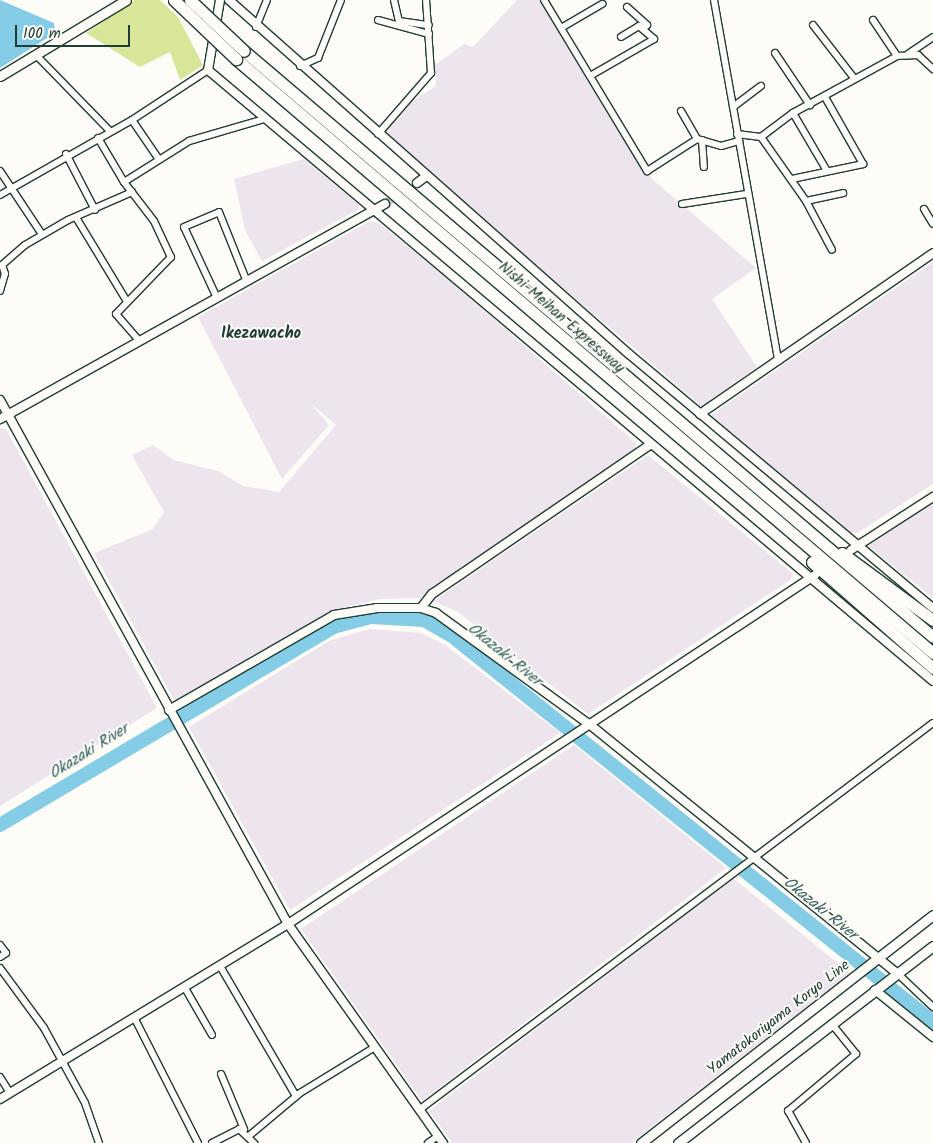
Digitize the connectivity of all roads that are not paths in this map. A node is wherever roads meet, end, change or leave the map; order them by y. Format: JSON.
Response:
{"nodes":[{"id":1,"x":126,"y":0,"type":"edge"},
{"id":2,"x":174,"y":0,"type":"edge"},
{"id":3,"x":190,"y":0,"type":"edge"},
{"id":4,"x":220,"y":0,"type":"edge"},
{"id":5,"x":229,"y":0,"type":"edge"},
{"id":6,"x":267,"y":0,"type":"edge"},
{"id":7,"x":341,"y":0,"type":"edge"},
{"id":8,"x":394,"y":0,"type":"edge"},
{"id":9,"x":426,"y":0,"type":"edge"},
{"id":10,"x":544,"y":0,"type":"edge"},
{"id":11,"x":714,"y":0,"type":"edge"},
{"id":12,"x":602,"y":4,"type":"dead end"},
{"id":13,"x":628,"y":7,"type":"dead end"},
{"id":14,"x":378,"y":20,"type":"dead end"},
{"id":15,"x":873,"y":20,"type":"dead end"},
{"id":16,"x":428,"y":25,"type":"junction"},
{"id":17,"x":813,"y":25,"type":"dead end"},
{"id":18,"x":256,"y":27,"type":"junction"},
{"id":19,"x":561,"y":28,"type":"junction"},
{"id":20,"x":643,"y":29,"type":"junction"},
{"id":21,"x":429,"y":34,"type":"junction"},
{"id":22,"x":933,"y":36,"type":"edge"},
{"id":23,"x":621,"y":37,"type":"dead end"},
{"id":24,"x":775,"y":53,"type":"dead end"},
{"id":25,"x":908,"y":54,"type":"junction"},
{"id":26,"x":36,"y":55,"type":"junction"},
{"id":27,"x":240,"y":55,"type":"junction"},
{"id":28,"x":897,"y":56,"type":"junction"},
{"id":29,"x":299,"y":66,"type":"junction"},
{"id":30,"x":933,"y":69,"type":"edge"},
{"id":31,"x":208,"y":70,"type":"junction"},
{"id":32,"x":0,"y":76,"type":"edge"},
{"id":33,"x":590,"y":76,"type":"junction"},
{"id":34,"x":854,"y":78,"type":"junction"},
{"id":35,"x":761,"y":86,"type":"dead end"},
{"id":36,"x":825,"y":97,"type":"junction"},
{"id":37,"x":810,"y":105,"type":"junction"},
{"id":38,"x":733,"y":107,"type":"junction"},
{"id":39,"x":681,"y":112,"type":"dead end"},
{"id":40,"x":793,"y":112,"type":"junction"},
{"id":41,"x":264,"y":119,"type":"junction"},
{"id":42,"x":132,"y":120,"type":"junction"},
{"id":43,"x":110,"y":131,"type":"junction"},
{"id":44,"x":378,"y":134,"type":"junction"},
{"id":45,"x":737,"y":134,"type":"junction"},
{"id":46,"x":762,"y":137,"type":"junction"},
{"id":47,"x":98,"y":138,"type":"junction"},
{"id":48,"x":699,"y":139,"type":"junction"},
{"id":49,"x":739,"y":141,"type":"junction"},
{"id":50,"x":66,"y":154,"type":"junction"},
{"id":51,"x":158,"y":158,"type":"junction"},
{"id":52,"x":704,"y":167,"type":"dead end"},
{"id":53,"x":0,"y":171,"type":"edge"},
{"id":54,"x":827,"y":171,"type":"junction"},
{"id":55,"x":425,"y":177,"type":"junction"},
{"id":56,"x":792,"y":178,"type":"junction"},
{"id":57,"x":124,"y":182,"type":"junction"},
{"id":58,"x":417,"y":183,"type":"tunnel mouth"},
{"id":59,"x":12,"y":188,"type":"junction"},
{"id":60,"x":132,"y":192,"type":"junction"},
{"id":61,"x":843,"y":193,"type":"dead end"},
{"id":62,"x":746,"y":194,"type":"junction"},
{"id":63,"x":0,"y":195,"type":"edge"},
{"id":64,"x":806,"y":201,"type":"junction"},
{"id":65,"x":384,"y":204,"type":"tunnel mouth"},
{"id":66,"x":682,"y":204,"type":"dead end"},
{"id":67,"x":924,"y":209,"type":"dead end"},
{"id":68,"x":95,"y":210,"type":"junction"},
{"id":69,"x":374,"y":210,"type":"junction"},
{"id":70,"x":77,"y":219,"type":"junction"},
{"id":71,"x":933,"y":224,"type":"edge"},
{"id":72,"x":41,"y":234,"type":"junction"},
{"id":73,"x":832,"y":250,"type":"dead end"},
{"id":74,"x":933,"y":253,"type":"edge"},
{"id":75,"x":1,"y":263,"type":"edge"},
{"id":76,"x":247,"y":282,"type":"junction"},
{"id":77,"x":0,"y":291,"type":"edge"},
{"id":78,"x":216,"y":298,"type":"junction"},
{"id":79,"x":126,"y":300,"type":"junction"},
{"id":80,"x":138,"y":339,"type":"junction"},
{"id":81,"x":778,"y":361,"type":"junction"},
{"id":82,"x":0,"y":400,"type":"edge"},
{"id":83,"x":8,"y":414,"type":"junction"},
{"id":84,"x":700,"y":414,"type":"junction"},
{"id":85,"x":0,"y":419,"type":"edge"},
{"id":86,"x":683,"y":443,"type":"junction"},
{"id":87,"x":650,"y":446,"type":"junction"},
{"id":88,"x":933,"y":496,"type":"edge"},
{"id":89,"x":770,"y":502,"type":"junction"},
{"id":90,"x":854,"y":548,"type":"junction"},
{"id":91,"x":811,"y":577,"type":"junction"},
{"id":92,"x":421,"y":608,"type":"junction"},
{"id":93,"x":933,"y":608,"type":"edge"},
{"id":94,"x":933,"y":620,"type":"edge"},
{"id":95,"x":933,"y":637,"type":"edge"},
{"id":96,"x":933,"y":653,"type":"edge"},
{"id":97,"x":933,"y":668,"type":"edge"},
{"id":98,"x":933,"y":681,"type":"edge"},
{"id":99,"x":171,"y":712,"type":"junction"},
{"id":100,"x":933,"y":723,"type":"edge"},
{"id":101,"x":587,"y":726,"type":"junction"},
{"id":102,"x":752,"y":860,"type":"junction"},
{"id":103,"x":933,"y":915,"type":"edge"},
{"id":104,"x":288,"y":924,"type":"junction"},
{"id":105,"x":0,"y":945,"type":"edge"},
{"id":106,"x":933,"y":946,"type":"edge"},
{"id":107,"x":0,"y":957,"type":"edge"},
{"id":108,"x":877,"y":959,"type":"junction"},
{"id":109,"x":220,"y":966,"type":"junction"},
{"id":110,"x":0,"y":968,"type":"edge"},
{"id":111,"x":896,"y":974,"type":"junction"},
{"id":112,"x":185,"y":988,"type":"junction"},
{"id":113,"x":876,"y":989,"type":"junction"},
{"id":114,"x":933,"y":1007,"type":"edge"},
{"id":115,"x":135,"y":1019,"type":"junction"},
{"id":116,"x":832,"y":1024,"type":"junction"},
{"id":117,"x":212,"y":1035,"type":"dead end"},
{"id":118,"x":933,"y":1038,"type":"edge"},
{"id":119,"x":375,"y":1047,"type":"junction"},
{"id":120,"x":60,"y":1064,"type":"junction"},
{"id":121,"x":220,"y":1074,"type":"dead end"},
{"id":122,"x":0,"y":1078,"type":"edge"},
{"id":123,"x":10,"y":1093,"type":"junction"},
{"id":124,"x":296,"y":1096,"type":"junction"},
{"id":125,"x":0,"y":1099,"type":"edge"},
{"id":126,"x":419,"y":1110,"type":"junction"},
{"id":127,"x":244,"y":1129,"type":"junction"},
{"id":128,"x":250,"y":1135,"type":"junction"},
{"id":129,"x":440,"y":1140,"type":"edge"},
{"id":130,"x":99,"y":1143,"type":"edge"},
{"id":131,"x":198,"y":1143,"type":"edge"},
{"id":132,"x":212,"y":1143,"type":"edge"},
{"id":133,"x":254,"y":1143,"type":"edge"},
{"id":134,"x":428,"y":1143,"type":"edge"},
{"id":135,"x":641,"y":1143,"type":"edge"},
{"id":136,"x":678,"y":1143,"type":"edge"},
{"id":137,"x":806,"y":1143,"type":"edge"}],
"edges":[{"from":1,"to":26,"type":"main road"},
{"from":2,"to":27,"type":"highway","name":"Nishi-Meihan Expressway","bridge":true},
{"from":3,"to":27,"type":"highway","name":"Nishi-Meihan Expressway","bridge":true},
{"from":4,"to":31,"type":"street"},
{"from":5,"to":18,"type":"street"},
{"from":6,"to":18,"type":"street"},
{"from":7,"to":29,"type":"street"},
{"from":8,"to":16,"type":"street"},
{"from":9,"to":16,"type":"street"},
{"from":10,"to":19,"type":"street"},
{"from":11,"to":38,"type":"street"},
{"from":12,"to":19,"type":"street"},
{"from":13,"to":20,"type":"street"},
{"from":14,"to":21,"type":"street"},
{"from":15,"to":28,"type":"street"},
{"from":16,"to":21,"type":"street"},
{"from":17,"to":34,"type":"street"},
{"from":18,"to":29,"type":"street"},
{"from":19,"to":33,"type":"street"},
{"from":20,"to":23,"type":"street"},
{"from":20,"to":33,"type":"street"},
{"from":21,"to":44,"type":"street"},
{"from":22,"to":25,"type":"street"},
{"from":24,"to":37,"type":"street"},
{"from":25,"to":28,"type":"street"},
{"from":25,"to":30,"type":"street"},
{"from":26,"to":32,"type":"main road"},
{"from":26,"to":43,"type":"street"},
{"from":27,"to":86,"type":"highway","name":"Nishi-Meihan Expressway"},
{"from":27,"to":89,"type":"highway","name":"Nishi-Meihan Expressway"},
{"from":28,"to":34,"type":"street"},
{"from":29,"to":44,"type":"street"},
{"from":31,"to":41,"type":"street"},
{"from":31,"to":42,"type":"street"},
{"from":33,"to":48,"type":"street"},
{"from":34,"to":36,"type":"street"},
{"from":35,"to":38,"type":"street"},
{"from":36,"to":37,"type":"street"},
{"from":36,"to":54,"type":"street"},
{"from":37,"to":40,"type":"street"},
{"from":38,"to":45,"type":"street"},
{"from":39,"to":48,"type":"street"},
{"from":40,"to":46,"type":"street"},
{"from":40,"to":54,"type":"street"},
{"from":41,"to":51,"type":"street"},
{"from":41,"to":69,"type":"street"},
{"from":42,"to":43,"type":"street"},
{"from":42,"to":51,"type":"street"},
{"from":43,"to":47,"type":"street"},
{"from":44,"to":55,"type":"street"},
{"from":45,"to":46,"type":"street"},
{"from":45,"to":49,"type":"street"},
{"from":46,"to":56,"type":"street"},
{"from":47,"to":50,"type":"street"},
{"from":47,"to":57,"type":"street"},
{"from":48,"to":49,"type":"street"},
{"from":48,"to":52,"type":"street"},
{"from":49,"to":62,"type":"street"},
{"from":50,"to":59,"type":"street"},
{"from":50,"to":68,"type":"street"},
{"from":51,"to":57,"type":"street"},
{"from":53,"to":59,"type":"street"},
{"from":54,"to":56,"type":"street"},
{"from":55,"to":58,"type":"street"},
{"from":55,"to":84,"type":"street"},
{"from":56,"to":64,"type":"street"},
{"from":57,"to":60,"type":"street"},
{"from":59,"to":63,"type":"street"},
{"from":59,"to":72,"type":"street"},
{"from":60,"to":68,"type":"street"},
{"from":60,"to":79,"type":"street"},
{"from":61,"to":64,"type":"street"},
{"from":62,"to":66,"type":"street"},
{"from":62,"to":81,"type":"street"},
{"from":64,"to":73,"type":"street"},
{"from":65,"to":69,"type":"street"},
{"from":67,"to":71,"type":"street"},
{"from":68,"to":70,"type":"street"},
{"from":69,"to":76,"type":"street"},
{"from":69,"to":87,"type":"street"},
{"from":70,"to":72,"type":"street"},
{"from":70,"to":79,"type":"street"},
{"from":72,"to":75,"type":"street"},
{"from":74,"to":81,"type":"street"},
{"from":75,"to":77,"type":"street"},
{"from":76,"to":78,"type":"street"},
{"from":76,"to":78,"type":"street"},
{"from":78,"to":80,"type":"street"},
{"from":79,"to":80,"type":"street"},
{"from":80,"to":83,"type":"street"},
{"from":81,"to":84,"type":"street"},
{"from":82,"to":83,"type":"street"},
{"from":83,"to":85,"type":"street"},
{"from":83,"to":99,"type":"street"},
{"from":84,"to":90,"type":"street"},
{"from":86,"to":96,"type":"highway","name":"Nishi-Meihan Expressway"},
{"from":86,"to":97,"type":"highway"},
{"from":87,"to":91,"type":"street"},
{"from":87,"to":92,"type":"street"},
{"from":88,"to":90,"type":"street"},
{"from":89,"to":94,"type":"highway"},
{"from":89,"to":95,"type":"highway","name":"Nishi-Meihan Expressway"},
{"from":90,"to":93,"type":"street"},
{"from":91,"to":98,"type":"street"},
{"from":91,"to":101,"type":"street"},
{"from":92,"to":99,"type":"street"},
{"from":92,"to":101,"type":"street"},
{"from":99,"to":104,"type":"street"},
{"from":100,"to":102,"type":"street"},
{"from":101,"to":102,"type":"street"},
{"from":101,"to":104,"type":"street"},
{"from":102,"to":108,"type":"street"},
{"from":102,"to":126,"type":"street"},
{"from":103,"to":108,"type":"main road","name":"Yamatokoriyama Koryo Line"},
{"from":104,"to":109,"type":"street"},
{"from":104,"to":119,"type":"street"},
{"from":105,"to":107,"type":"street"},
{"from":106,"to":111,"type":"main road"},
{"from":108,"to":111,"type":"street"},
{"from":108,"to":135,"type":"main road","name":"Yamatokoriyama Koryo Line"},
{"from":109,"to":112,"type":"street"},
{"from":109,"to":124,"type":"street"},
{"from":110,"to":120,"type":"street"},
{"from":111,"to":113,"type":"main road"},
{"from":111,"to":114,"type":"street"},
{"from":112,"to":115,"type":"street"},
{"from":112,"to":117,"type":"street"},
{"from":113,"to":116,"type":"main road"},
{"from":113,"to":118,"type":"street"},
{"from":115,"to":120,"type":"street"},
{"from":115,"to":131,"type":"street"},
{"from":116,"to":136,"type":"main road"},
{"from":116,"to":137,"type":"street"},
{"from":119,"to":124,"type":"street"},
{"from":119,"to":126,"type":"street"},
{"from":120,"to":123,"type":"street"},
{"from":120,"to":130,"type":"street"},
{"from":121,"to":127,"type":"street"},
{"from":122,"to":123,"type":"street"},
{"from":123,"to":125,"type":"street"},
{"from":124,"to":128,"type":"street"},
{"from":126,"to":129,"type":"street"},
{"from":127,"to":128,"type":"street"},
{"from":127,"to":132,"type":"street"},
{"from":128,"to":133,"type":"street"},
{"from":129,"to":134,"type":"street"}]}
